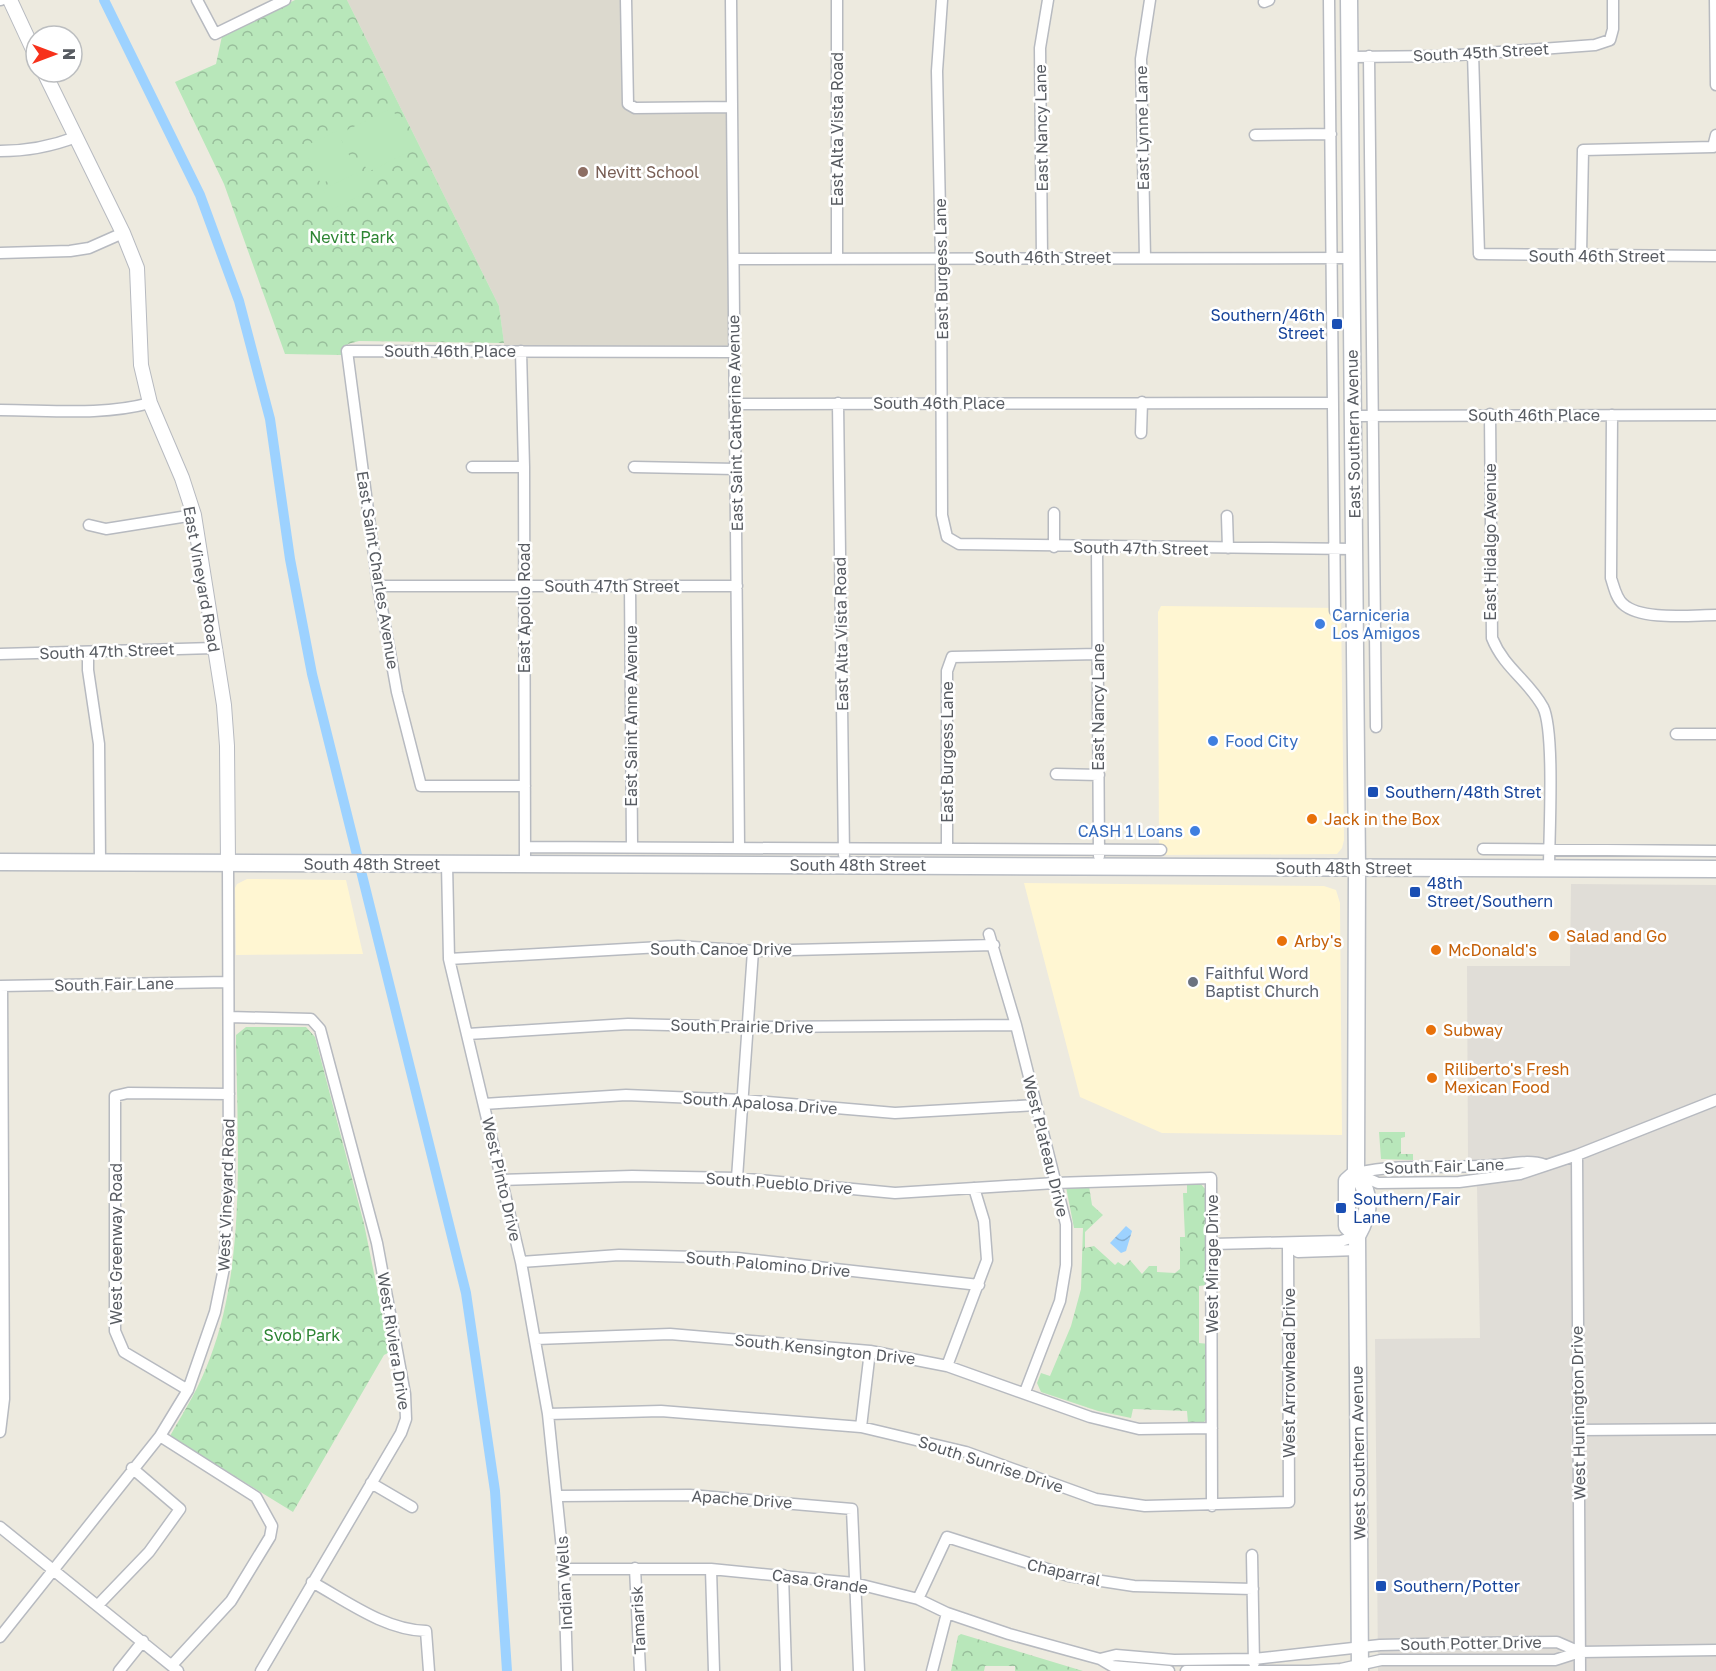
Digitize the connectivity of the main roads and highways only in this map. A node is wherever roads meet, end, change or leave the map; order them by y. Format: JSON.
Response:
{"nodes":[{"id":1,"x":1349,"y":0,"type":"edge"},
{"id":2,"x":0,"y":862,"type":"edge"},
{"id":3,"x":1357,"y":868,"type":"junction"},
{"id":4,"x":1716,"y":869,"type":"edge"},
{"id":5,"x":1356,"y":1173,"type":"junction"},
{"id":6,"x":1357,"y":1243,"type":"junction"},
{"id":7,"x":1360,"y":1661,"type":"edge"}],
"edges":[{"from":1,"to":3,"type":"main road","name":"East Southern Avenue"},
{"from":2,"to":3,"type":"main road","name":"South 48th Street"},
{"from":3,"to":4,"type":"main road","name":"South 48th Street"},
{"from":3,"to":5,"type":"main road","name":"West Southern Avenue"},
{"from":5,"to":6,"type":"main road","name":"West Southern Avenue"},
{"from":5,"to":6,"type":"main road","name":"West Southern Avenue"},
{"from":6,"to":7,"type":"main road","name":"West Southern Avenue"}]}
